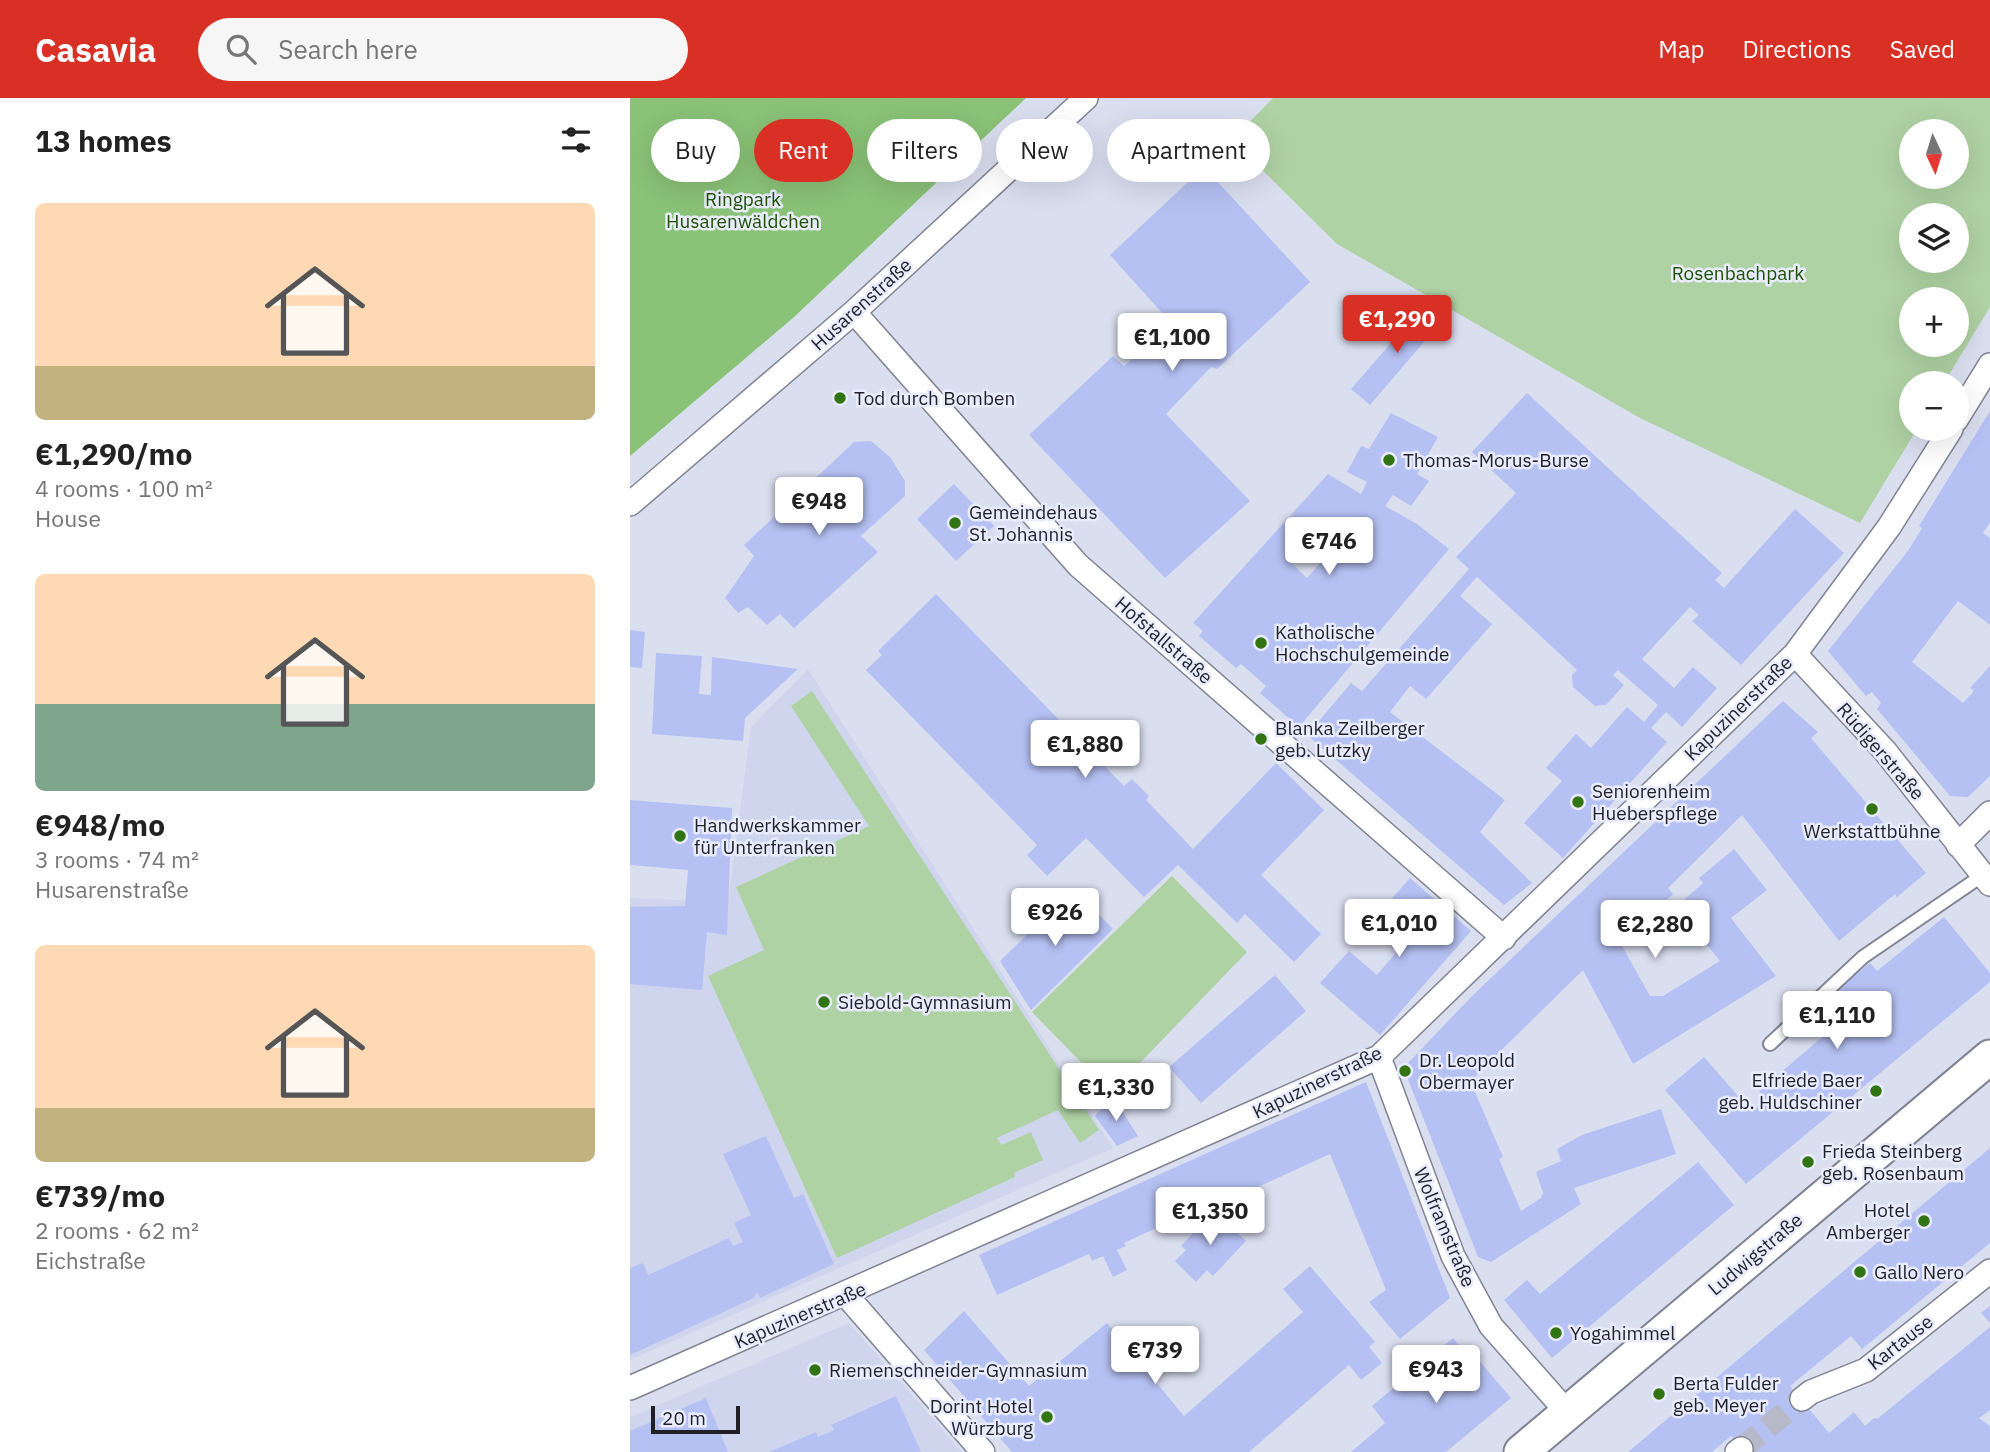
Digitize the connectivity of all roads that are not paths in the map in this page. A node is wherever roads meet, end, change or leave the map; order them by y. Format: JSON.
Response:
{"nodes":[{"id":1,"x":1086,"y":98,"type":"edge"},
{"id":2,"x":854,"y":312,"type":"junction"},
{"id":3,"x":1990,"y":365,"type":"edge"},
{"id":4,"x":1969,"y":399,"type":"edge"},
{"id":5,"x":1943,"y":441,"type":"edge"},
{"id":6,"x":630,"y":504,"type":"edge"},
{"id":7,"x":1795,"y":654,"type":"junction"},
{"id":8,"x":1990,"y":813,"type":"edge"},
{"id":9,"x":1958,"y":845,"type":"junction"},
{"id":10,"x":1986,"y":879,"type":"edge"},
{"id":11,"x":1504,"y":938,"type":"junction"},
{"id":12,"x":1770,"y":1044,"type":"dead end"},
{"id":13,"x":1379,"y":1057,"type":"junction"},
{"id":14,"x":1990,"y":1057,"type":"edge"},
{"id":15,"x":1990,"y":1271,"type":"edge"},
{"id":16,"x":846,"y":1295,"type":"junction"},
{"id":17,"x":630,"y":1388,"type":"edge"},
{"id":18,"x":1802,"y":1399,"type":"tunnel mouth"},
{"id":19,"x":1567,"y":1412,"type":"junction"},
{"id":20,"x":984,"y":1452,"type":"edge"},
{"id":21,"x":1521,"y":1452,"type":"edge"}],
"edges":[{"from":1,"to":2,"type":"street","name":"Husarenstraße"},
{"from":2,"to":6,"type":"street","name":"Husarenstraße"},
{"from":2,"to":11,"type":"street","name":"Hofstallstraße"},
{"from":3,"to":4,"type":"street"},
{"from":5,"to":7,"type":"street","name":"Kapuzinerstraße"},
{"from":7,"to":9,"type":"street","name":"Rüdigerstraße"},
{"from":7,"to":11,"type":"street","name":"Kapuzinerstraße"},
{"from":8,"to":9,"type":"street"},
{"from":9,"to":10,"type":"street","name":"Rüdigerstraße"},
{"from":10,"to":12,"type":"lane"},
{"from":11,"to":13,"type":"street","name":"Kapuzinerstraße"},
{"from":13,"to":16,"type":"street","name":"Kapuzinerstraße"},
{"from":13,"to":19,"type":"street","name":"Wolframstraße"},
{"from":14,"to":19,"type":"street","name":"Ludwigstraße"},
{"from":15,"to":18,"type":"street","name":"Kartause"},
{"from":16,"to":17,"type":"street","name":"Kapuzinerstraße"},
{"from":16,"to":20,"type":"street"},
{"from":19,"to":21,"type":"street","name":"Ludwigstraße"}]}
